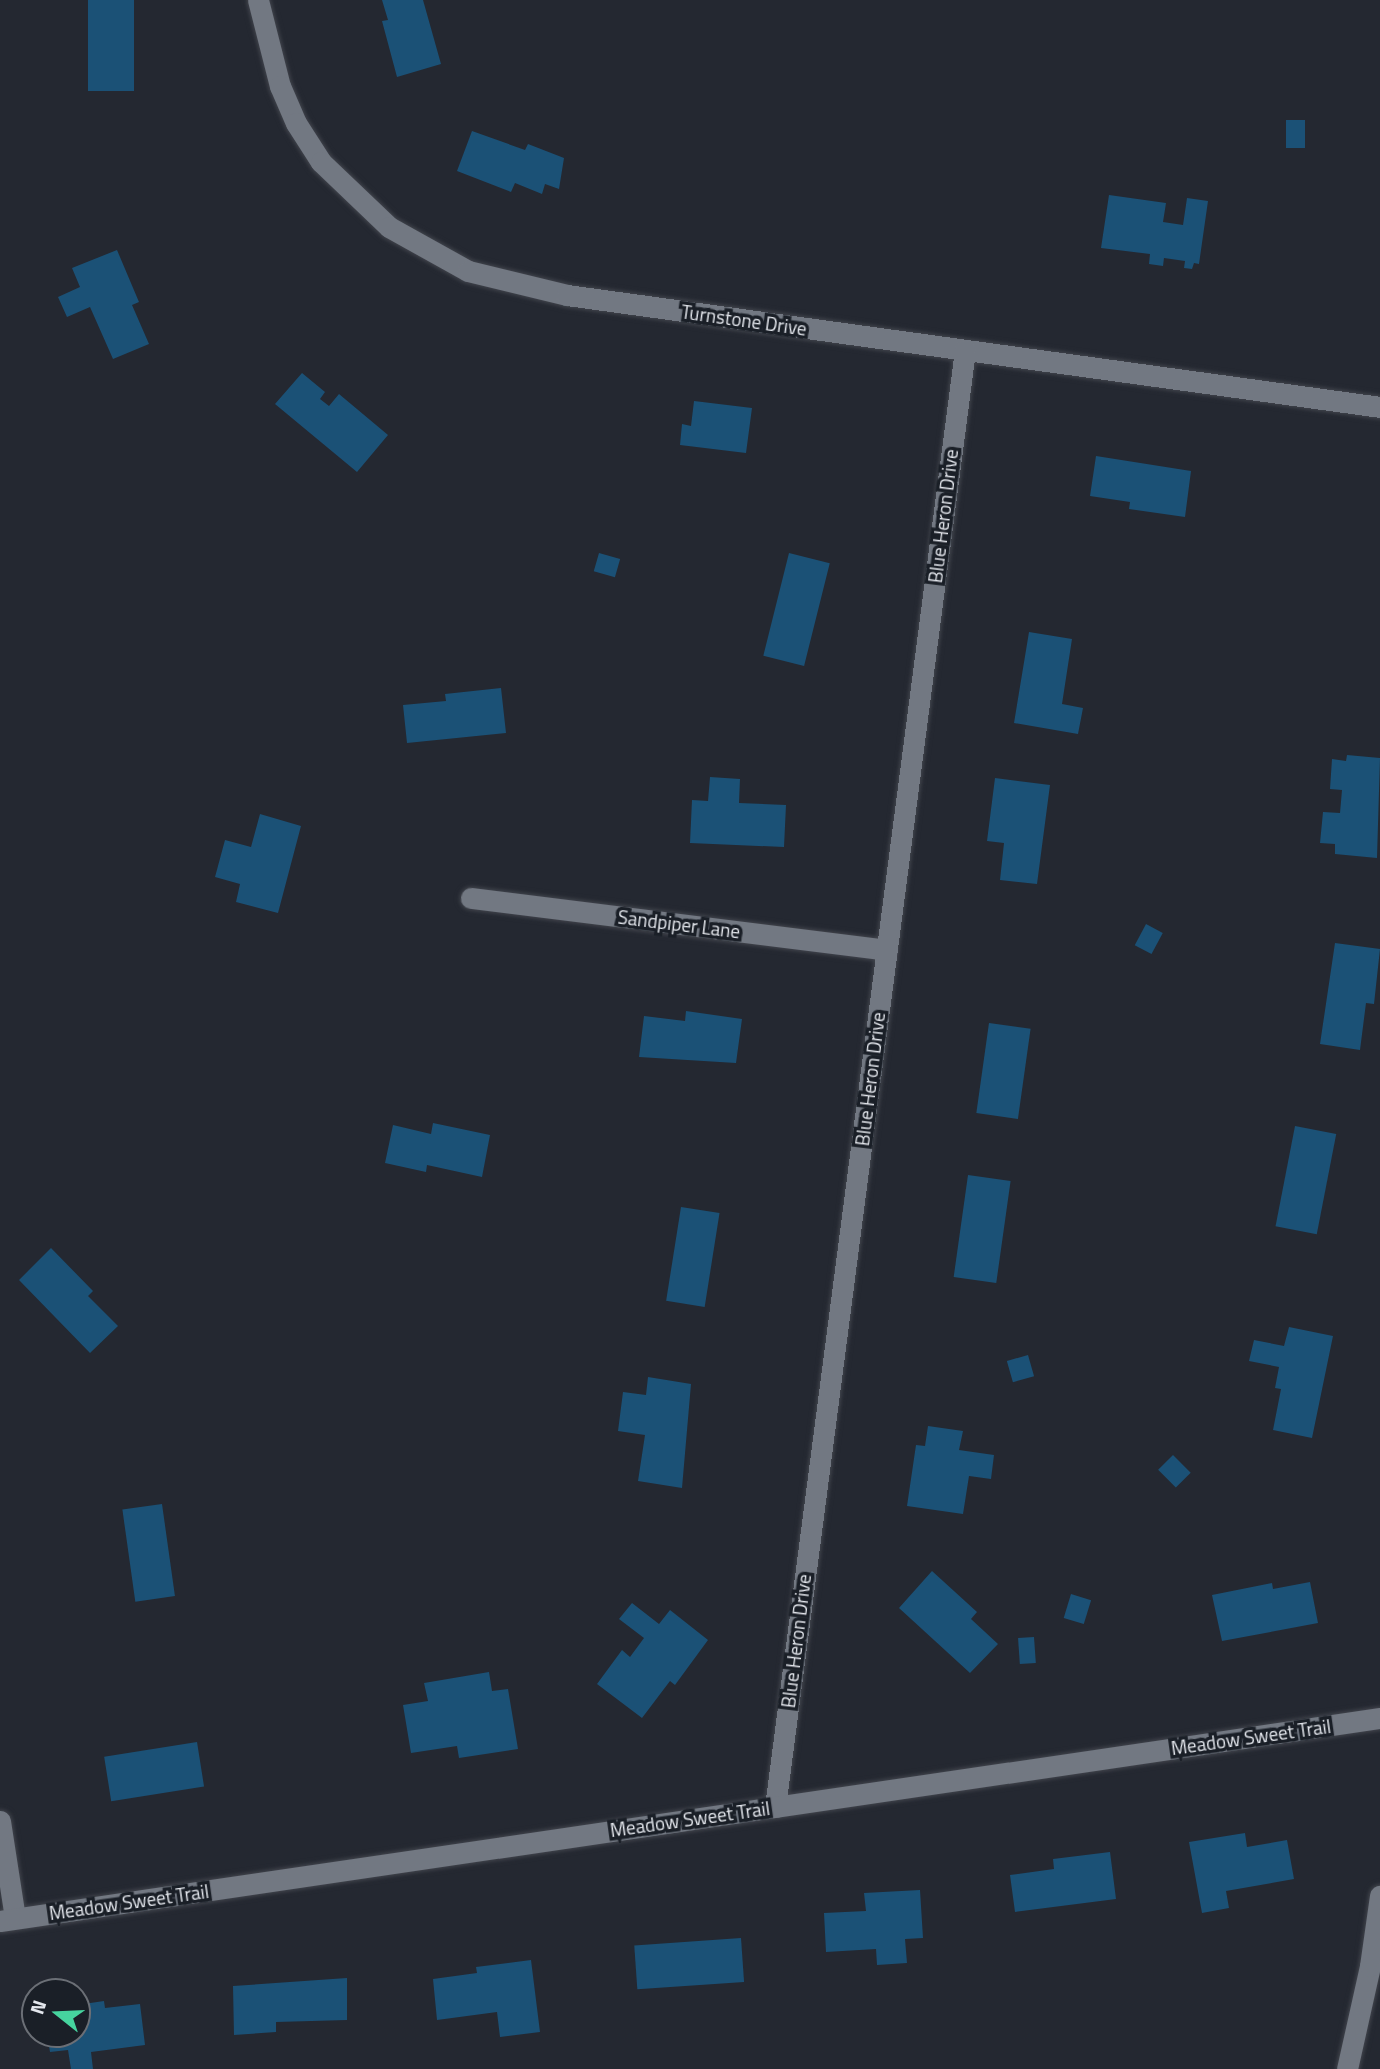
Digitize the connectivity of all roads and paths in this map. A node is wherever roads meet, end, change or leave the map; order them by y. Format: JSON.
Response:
{"nodes":[{"id":1,"x":258,"y":0,"type":"edge"},
{"id":2,"x":965,"y":350,"type":"junction"},
{"id":3,"x":1380,"y":407,"type":"edge"},
{"id":4,"x":471,"y":898,"type":"dead end"},
{"id":5,"x":887,"y":950,"type":"junction"},
{"id":6,"x":1380,"y":1718,"type":"edge"},
{"id":7,"x":775,"y":1807,"type":"junction"},
{"id":8,"x":0,"y":1821,"type":"edge"},
{"id":9,"x":1380,"y":1896,"type":"edge"},
{"id":10,"x":7,"y":1919,"type":"edge"},
{"id":11,"x":1347,"y":2069,"type":"edge"}],
"edges":[{"from":1,"to":2,"type":"street","name":"Turnstone Drive"},
{"from":2,"to":3,"type":"street","name":"Turnstone Drive"},
{"from":2,"to":5,"type":"street","name":"Blue Heron Drive"},
{"from":4,"to":5,"type":"street","name":"Sandpiper Lane"},
{"from":5,"to":7,"type":"street","name":"Blue Heron Drive"},
{"from":6,"to":7,"type":"street","name":"Meadow Sweet Trail"},
{"from":7,"to":10,"type":"street","name":"Meadow Sweet Trail"},
{"from":8,"to":10,"type":"street"},
{"from":9,"to":11,"type":"street"}]}
